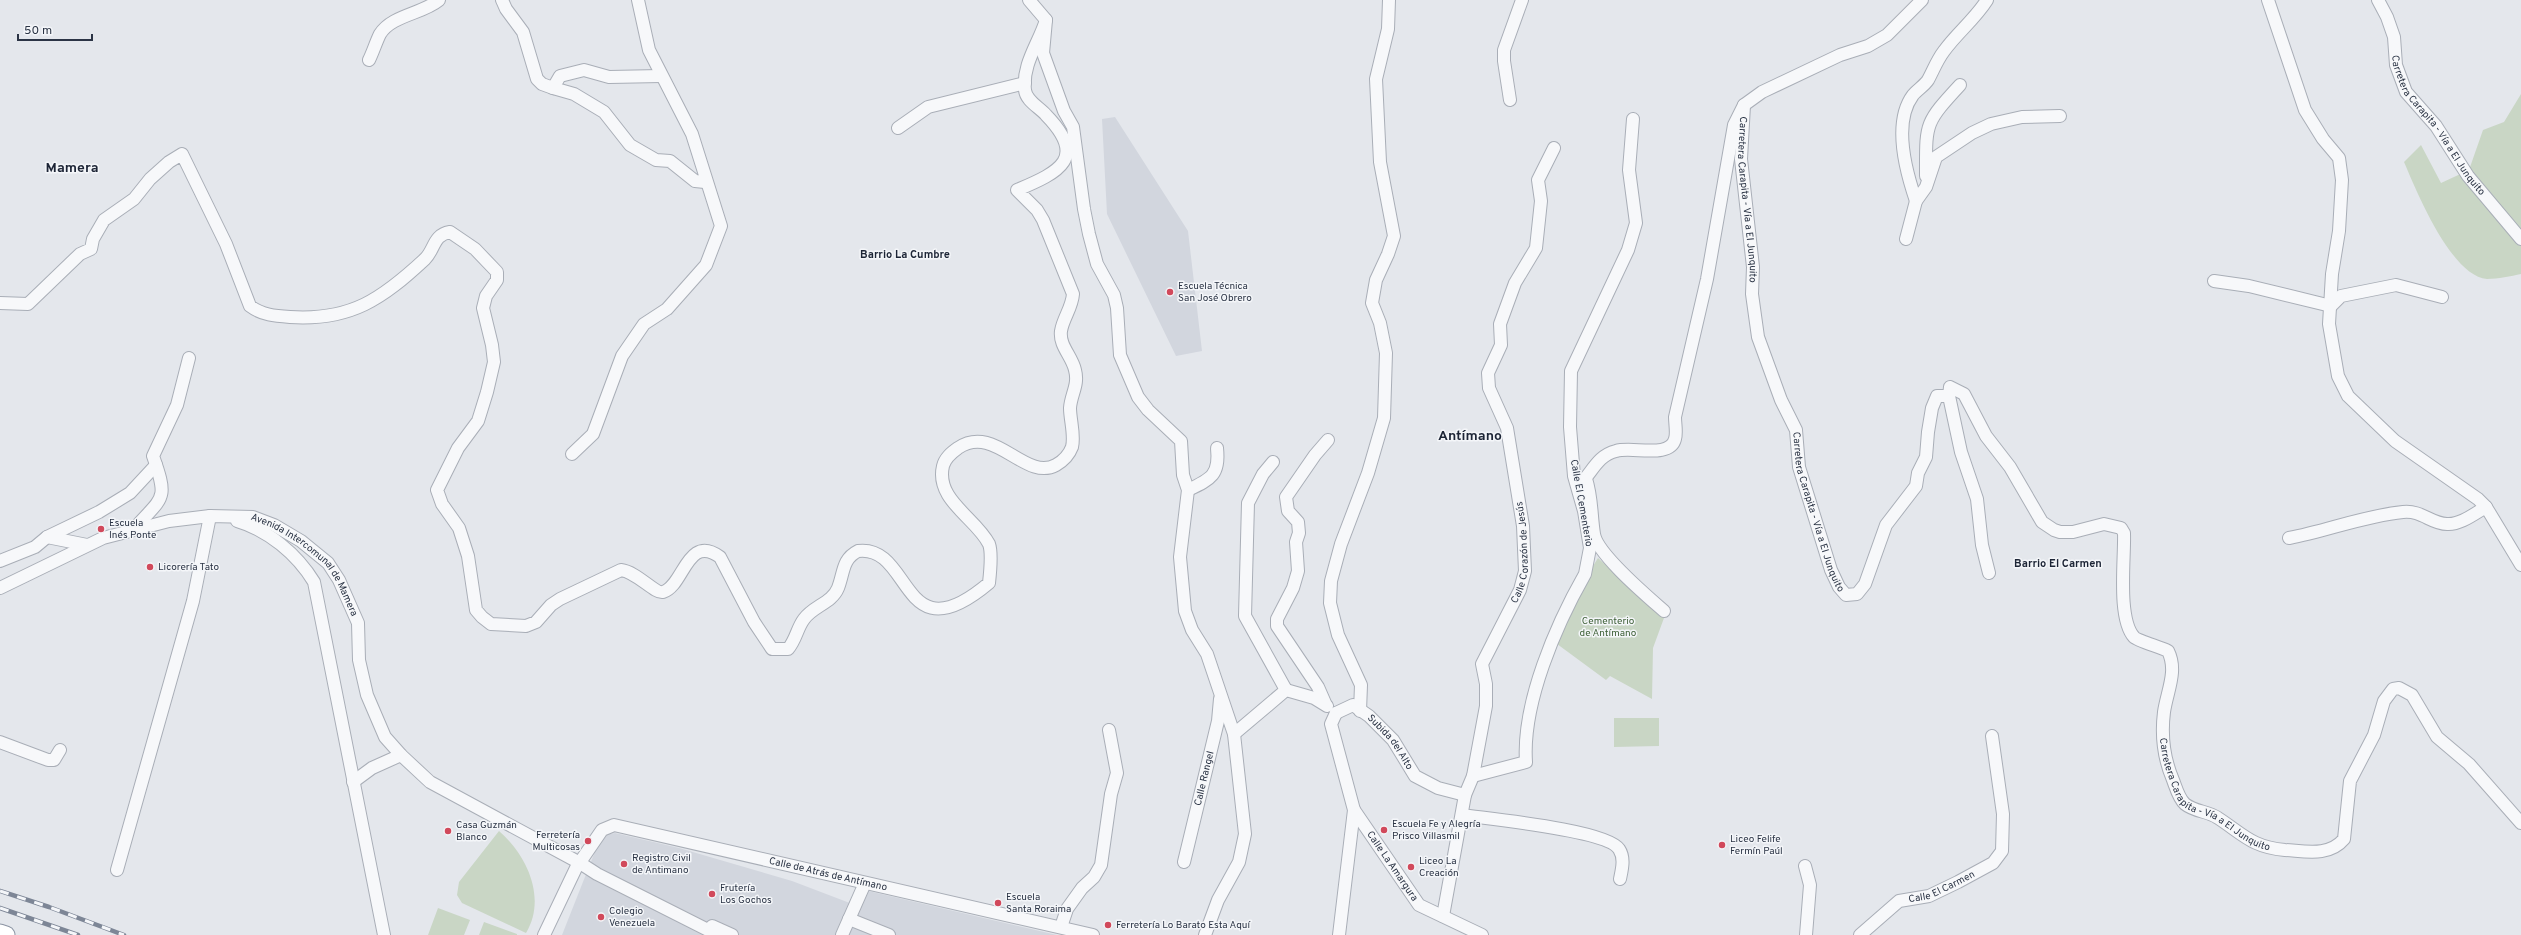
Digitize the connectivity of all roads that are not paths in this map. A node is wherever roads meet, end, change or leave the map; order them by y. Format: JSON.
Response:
{"nodes":[{"id":1,"x":439,"y":0,"type":"edge"},
{"id":2,"x":502,"y":0,"type":"edge"},
{"id":3,"x":638,"y":0,"type":"edge"},
{"id":4,"x":1029,"y":0,"type":"edge"},
{"id":5,"x":1389,"y":0,"type":"edge"},
{"id":6,"x":1522,"y":0,"type":"edge"},
{"id":7,"x":1922,"y":0,"type":"edge"},
{"id":8,"x":1987,"y":0,"type":"edge"},
{"id":9,"x":2268,"y":0,"type":"edge"},
{"id":10,"x":2378,"y":0,"type":"edge"},
{"id":11,"x":1046,"y":20,"type":"junction"},
{"id":12,"x":369,"y":60,"type":"dead end"},
{"id":13,"x":661,"y":76,"type":"junction"},
{"id":14,"x":1025,"y":82,"type":"junction"},
{"id":15,"x":1960,"y":85,"type":"dead end"},
{"id":16,"x":553,"y":88,"type":"junction"},
{"id":17,"x":1510,"y":100,"type":"dead end"},
{"id":18,"x":1744,"y":105,"type":"junction"},
{"id":19,"x":2060,"y":116,"type":"dead end"},
{"id":20,"x":1633,"y":119,"type":"dead end"},
{"id":21,"x":898,"y":128,"type":"dead end"},
{"id":22,"x":1554,"y":148,"type":"dead end"},
{"id":23,"x":705,"y":182,"type":"junction"},
{"id":24,"x":1926,"y":187,"type":"junction"},
{"id":25,"x":1916,"y":201,"type":"junction"},
{"id":26,"x":1906,"y":239,"type":"dead end"},
{"id":27,"x":2521,"y":239,"type":"edge"},
{"id":28,"x":2214,"y":281,"type":"dead end"},
{"id":29,"x":2442,"y":297,"type":"dead end"},
{"id":30,"x":0,"y":303,"type":"edge"},
{"id":31,"x":2331,"y":306,"type":"junction"},
{"id":32,"x":189,"y":358,"type":"dead end"},
{"id":33,"x":1949,"y":396,"type":"junction"},
{"id":34,"x":1328,"y":440,"type":"dead end"},
{"id":35,"x":1217,"y":448,"type":"dead end"},
{"id":36,"x":572,"y":454,"type":"dead end"},
{"id":37,"x":1273,"y":462,"type":"dead end"},
{"id":38,"x":156,"y":465,"type":"junction"},
{"id":39,"x":1582,"y":482,"type":"junction"},
{"id":40,"x":1188,"y":490,"type":"junction"},
{"id":41,"x":2486,"y":507,"type":"junction"},
{"id":42,"x":210,"y":516,"type":"junction"},
{"id":43,"x":224,"y":517,"type":"junction"},
{"id":44,"x":134,"y":529,"type":"junction"},
{"id":45,"x":47,"y":537,"type":"junction"},
{"id":46,"x":2289,"y":538,"type":"dead end"},
{"id":47,"x":87,"y":545,"type":"junction"},
{"id":48,"x":0,"y":561,"type":"edge"},
{"id":49,"x":2521,"y":565,"type":"edge"},
{"id":50,"x":1989,"y":573,"type":"dead end"},
{"id":51,"x":0,"y":588,"type":"edge"},
{"id":52,"x":1664,"y":611,"type":"dead end"},
{"id":53,"x":1286,"y":690,"type":"junction"},
{"id":54,"x":1220,"y":694,"type":"junction"},
{"id":55,"x":1325,"y":703,"type":"junction"},
{"id":56,"x":1360,"y":711,"type":"junction"},
{"id":57,"x":1336,"y":713,"type":"junction"},
{"id":58,"x":1109,"y":730,"type":"dead end"},
{"id":59,"x":1234,"y":734,"type":"junction"},
{"id":60,"x":1992,"y":736,"type":"dead end"},
{"id":61,"x":0,"y":742,"type":"edge"},
{"id":62,"x":60,"y":750,"type":"dead end"},
{"id":63,"x":401,"y":755,"type":"junction"},
{"id":64,"x":1473,"y":776,"type":"junction"},
{"id":65,"x":353,"y":782,"type":"junction"},
{"id":66,"x":1465,"y":795,"type":"junction"},
{"id":67,"x":1354,"y":810,"type":"junction"},
{"id":68,"x":1462,"y":815,"type":"junction"},
{"id":69,"x":2521,"y":823,"type":"edge"},
{"id":70,"x":581,"y":861,"type":"junction"},
{"id":71,"x":1184,"y":862,"type":"dead end"},
{"id":72,"x":1805,"y":866,"type":"dead end"},
{"id":73,"x":117,"y":870,"type":"dead end"},
{"id":74,"x":1620,"y":879,"type":"dead end"},
{"id":75,"x":866,"y":883,"type":"junction"},
{"id":76,"x":1443,"y":916,"type":"junction"},
{"id":77,"x":849,"y":919,"type":"junction"},
{"id":78,"x":1061,"y":927,"type":"junction"},
{"id":79,"x":0,"y":933,"type":"edge"},
{"id":80,"x":6,"y":935,"type":"edge"},
{"id":81,"x":384,"y":935,"type":"edge"},
{"id":82,"x":544,"y":935,"type":"edge"},
{"id":83,"x":718,"y":935,"type":"edge"},
{"id":84,"x":732,"y":935,"type":"edge"},
{"id":85,"x":842,"y":935,"type":"edge"},
{"id":86,"x":889,"y":935,"type":"edge"},
{"id":87,"x":1093,"y":935,"type":"edge"},
{"id":88,"x":1205,"y":935,"type":"edge"},
{"id":89,"x":1339,"y":935,"type":"edge"},
{"id":90,"x":1482,"y":935,"type":"edge"},
{"id":91,"x":1806,"y":935,"type":"edge"},
{"id":92,"x":1860,"y":935,"type":"edge"}],
"edges":[{"from":1,"to":12,"type":"street"},
{"from":2,"to":16,"type":"street"},
{"from":3,"to":13,"type":"street"},
{"from":4,"to":11,"type":"street"},
{"from":5,"to":56,"type":"street"},
{"from":6,"to":17,"type":"street"},
{"from":7,"to":18,"type":"street"},
{"from":8,"to":25,"type":"street"},
{"from":9,"to":31,"type":"street"},
{"from":10,"to":27,"type":"street","name":"Carretera Carapita - Vía a El Junquito"},
{"from":11,"to":14,"type":"street"},
{"from":11,"to":40,"type":"street"},
{"from":13,"to":16,"type":"street"},
{"from":13,"to":23,"type":"street"},
{"from":14,"to":21,"type":"street"},
{"from":14,"to":30,"type":"street"},
{"from":15,"to":24,"type":"street"},
{"from":16,"to":23,"type":"street"},
{"from":18,"to":33,"type":"street","name":"Carretera Carapita - Vía a El Junquito"},
{"from":18,"to":39,"type":"street"},
{"from":19,"to":24,"type":"street"},
{"from":20,"to":39,"type":"street","name":"Calle El Cementerio"},
{"from":22,"to":64,"type":"street","name":"Calle Corazón de Jesús"},
{"from":23,"to":36,"type":"street"},
{"from":24,"to":25,"type":"street"},
{"from":25,"to":26,"type":"street"},
{"from":28,"to":31,"type":"street"},
{"from":29,"to":31,"type":"street"},
{"from":31,"to":41,"type":"street"},
{"from":32,"to":38,"type":"street"},
{"from":33,"to":50,"type":"street"},
{"from":33,"to":69,"type":"street","name":"Carretera Carapita - Vía a El Junquito"},
{"from":34,"to":55,"type":"street"},
{"from":35,"to":40,"type":"street"},
{"from":37,"to":53,"type":"street"},
{"from":38,"to":44,"type":"street"},
{"from":38,"to":45,"type":"street"},
{"from":39,"to":52,"type":"street"},
{"from":39,"to":64,"type":"street","name":"Calle El Cementerio"},
{"from":40,"to":54,"type":"street"},
{"from":41,"to":46,"type":"street"},
{"from":41,"to":49,"type":"street"},
{"from":42,"to":43,"type":"street","name":"Avenida Intercomunal de Mamera"},
{"from":42,"to":44,"type":"street","name":"Avenida Intercomunal de Mamera"},
{"from":42,"to":73,"type":"street"},
{"from":43,"to":63,"type":"street","name":"Avenida Intercomunal de Mamera"},
{"from":43,"to":65,"type":"street"},
{"from":44,"to":47,"type":"street","name":"Avenida Intercomunal de Mamera"},
{"from":45,"to":47,"type":"street"},
{"from":45,"to":48,"type":"street"},
{"from":47,"to":51,"type":"street","name":"Avenida Intercomunal de Mamera"},
{"from":53,"to":55,"type":"street"},
{"from":53,"to":59,"type":"street"},
{"from":54,"to":59,"type":"street"},
{"from":54,"to":71,"type":"street","name":"Calle Rangel"},
{"from":55,"to":57,"type":"street"},
{"from":56,"to":57,"type":"street","name":"Subida del Alto"},
{"from":56,"to":66,"type":"street","name":"Subida del Alto"},
{"from":57,"to":67,"type":"street","name":"Calle La Amargura"},
{"from":58,"to":78,"type":"street"},
{"from":59,"to":88,"type":"street"},
{"from":60,"to":92,"type":"street","name":"Calle El Carmen"},
{"from":61,"to":62,"type":"street"},
{"from":63,"to":65,"type":"street"},
{"from":63,"to":70,"type":"street","name":"Avenida Intercomunal de Mamera"},
{"from":64,"to":66,"type":"street","name":"Calle Corazón de Jesús"},
{"from":65,"to":81,"type":"street"},
{"from":66,"to":68,"type":"street","name":"Calle Corazón de Jesús"},
{"from":67,"to":76,"type":"street","name":"Calle La Amargura"},
{"from":67,"to":89,"type":"street","name":"Calle La Amargura"},
{"from":68,"to":74,"type":"street"},
{"from":68,"to":76,"type":"street","name":"Calle Corazón de Jesús"},
{"from":70,"to":75,"type":"street","name":"Calle de Atrás de Antímano"},
{"from":70,"to":82,"type":"street","name":"Calle de Atrás de Antímano"},
{"from":70,"to":83,"type":"street"},
{"from":70,"to":84,"type":"street"},
{"from":72,"to":91,"type":"street"},
{"from":75,"to":77,"type":"street"},
{"from":75,"to":78,"type":"street","name":"Calle de Atrás de Antímano"},
{"from":76,"to":90,"type":"street","name":"Calle La Amargura"},
{"from":77,"to":85,"type":"street"},
{"from":77,"to":86,"type":"street"},
{"from":78,"to":87,"type":"street","name":"Calle de Atrás de Antímano"},
{"from":79,"to":80,"type":"highway"}]}
